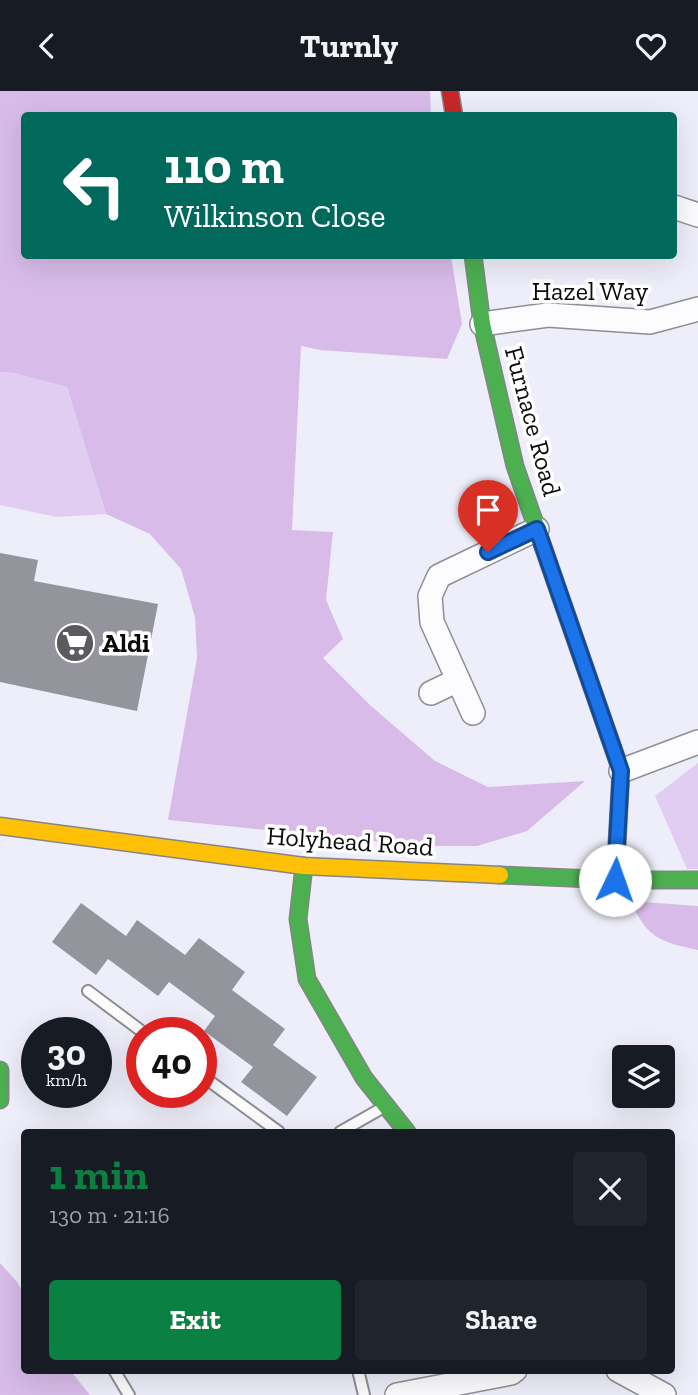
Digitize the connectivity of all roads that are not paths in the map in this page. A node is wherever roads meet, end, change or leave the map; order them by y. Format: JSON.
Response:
{"nodes":[{"id":1,"x":450,"y":91,"type":"edge"},
{"id":2,"x":454,"y":112,"type":"edge"},
{"id":3,"x":677,"y":209,"type":"edge"},
{"id":4,"x":698,"y":215,"type":"edge"},
{"id":5,"x":474,"y":259,"type":"edge"},
{"id":6,"x":698,"y":309,"type":"edge"},
{"id":7,"x":482,"y":324,"type":"junction"},
{"id":8,"x":537,"y":529,"type":"junction"},
{"id":9,"x":458,"y":680,"type":"junction"},
{"id":10,"x":430,"y":693,"type":"dead end"},
{"id":11,"x":473,"y":713,"type":"dead end"},
{"id":12,"x":698,"y":742,"type":"edge"},
{"id":13,"x":621,"y":771,"type":"junction"},
{"id":14,"x":0,"y":826,"type":"edge"},
{"id":15,"x":304,"y":866,"type":"junction"},
{"id":16,"x":615,"y":880,"type":"junction"},
{"id":17,"x":698,"y":880,"type":"edge"},
{"id":18,"x":88,"y":991,"type":"dead end"},
{"id":19,"x":126,"y":1020,"type":"edge"},
{"id":20,"x":0,"y":1070,"type":"edge"},
{"id":21,"x":217,"y":1087,"type":"edge"},
{"id":22,"x":0,"y":1100,"type":"edge"},
{"id":23,"x":386,"y":1105,"type":"junction"},
{"id":24,"x":275,"y":1129,"type":"edge"},
{"id":25,"x":345,"y":1129,"type":"edge"},
{"id":26,"x":405,"y":1129,"type":"edge"},
{"id":27,"x":117,"y":1374,"type":"edge"},
{"id":28,"x":359,"y":1374,"type":"edge"},
{"id":29,"x":504,"y":1374,"type":"edge"},
{"id":30,"x":625,"y":1374,"type":"edge"},
{"id":31,"x":464,"y":1389,"type":"edge"},
{"id":32,"x":130,"y":1395,"type":"edge"},
{"id":33,"x":364,"y":1395,"type":"edge"},
{"id":34,"x":397,"y":1395,"type":"edge"},
{"id":35,"x":664,"y":1395,"type":"edge"}],
"edges":[{"from":1,"to":2,"type":"main road"},
{"from":3,"to":4,"type":"street"},
{"from":5,"to":7,"type":"main road","name":"Furnace Road"},
{"from":6,"to":7,"type":"street","name":"Hazel Way"},
{"from":7,"to":8,"type":"main road","name":"Furnace Road"},
{"from":8,"to":9,"type":"street"},
{"from":8,"to":13,"type":"main road","name":"Furnace Road"},
{"from":9,"to":10,"type":"street"},
{"from":9,"to":11,"type":"street"},
{"from":12,"to":13,"type":"street"},
{"from":13,"to":16,"type":"main road","name":"Furnace Road"},
{"from":14,"to":15,"type":"main road","name":"Holyhead Road"},
{"from":15,"to":16,"type":"main road","name":"Holyhead Road"},
{"from":15,"to":23,"type":"main road"},
{"from":16,"to":17,"type":"main road","name":"Holyhead Road"},
{"from":18,"to":19,"type":"lane"},
{"from":20,"to":22,"type":"main road"},
{"from":21,"to":24,"type":"lane"},
{"from":23,"to":25,"type":"lane"},
{"from":23,"to":26,"type":"main road"},
{"from":27,"to":32,"type":"lane"},
{"from":28,"to":33,"type":"lane"},
{"from":29,"to":31,"type":"street"},
{"from":30,"to":35,"type":"street"},
{"from":31,"to":34,"type":"street"}]}
